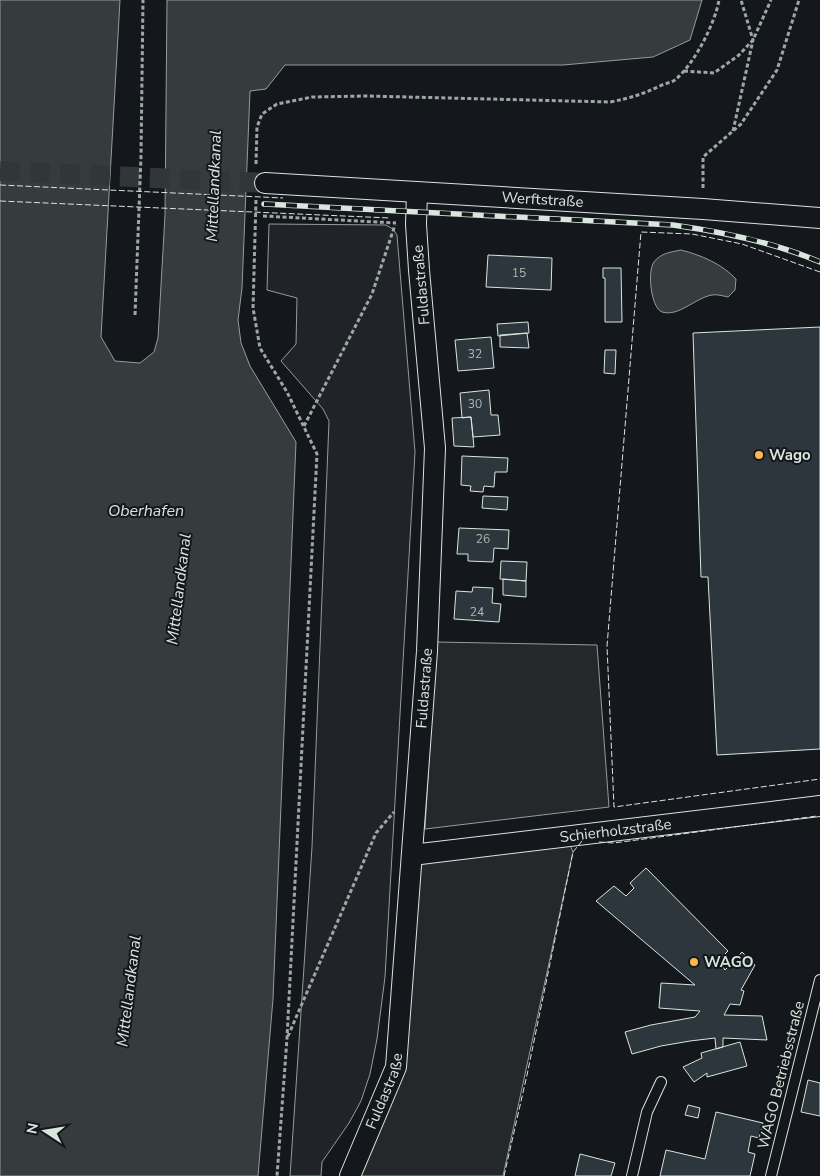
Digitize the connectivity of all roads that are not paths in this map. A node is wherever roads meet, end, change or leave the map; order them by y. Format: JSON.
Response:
{"nodes":[{"id":1,"x":259,"y":181,"type":"tunnel mouth"},
{"id":2,"x":417,"y":193,"type":"junction"},
{"id":3,"x":820,"y":218,"type":"edge"},
{"id":4,"x":820,"y":806,"type":"edge"},
{"id":5,"x":412,"y":855,"type":"junction"},
{"id":6,"x":820,"y":980,"type":"edge"},
{"id":7,"x":661,"y":1082,"type":"dead end"},
{"id":8,"x":350,"y":1176,"type":"edge"},
{"id":9,"x":632,"y":1176,"type":"edge"},
{"id":10,"x":771,"y":1176,"type":"edge"}],
"edges":[{"from":1,"to":2,"type":"street","name":"Werftstraße"},
{"from":2,"to":3,"type":"street","name":"Werftstraße"},
{"from":2,"to":5,"type":"street","name":"Fuldastraße"},
{"from":4,"to":5,"type":"street","name":"Schierholzstraße"},
{"from":5,"to":8,"type":"street","name":"Fuldastraße"},
{"from":6,"to":10,"type":"lane","name":"WAGO Betriebsstraße"},
{"from":7,"to":9,"type":"lane"}]}
